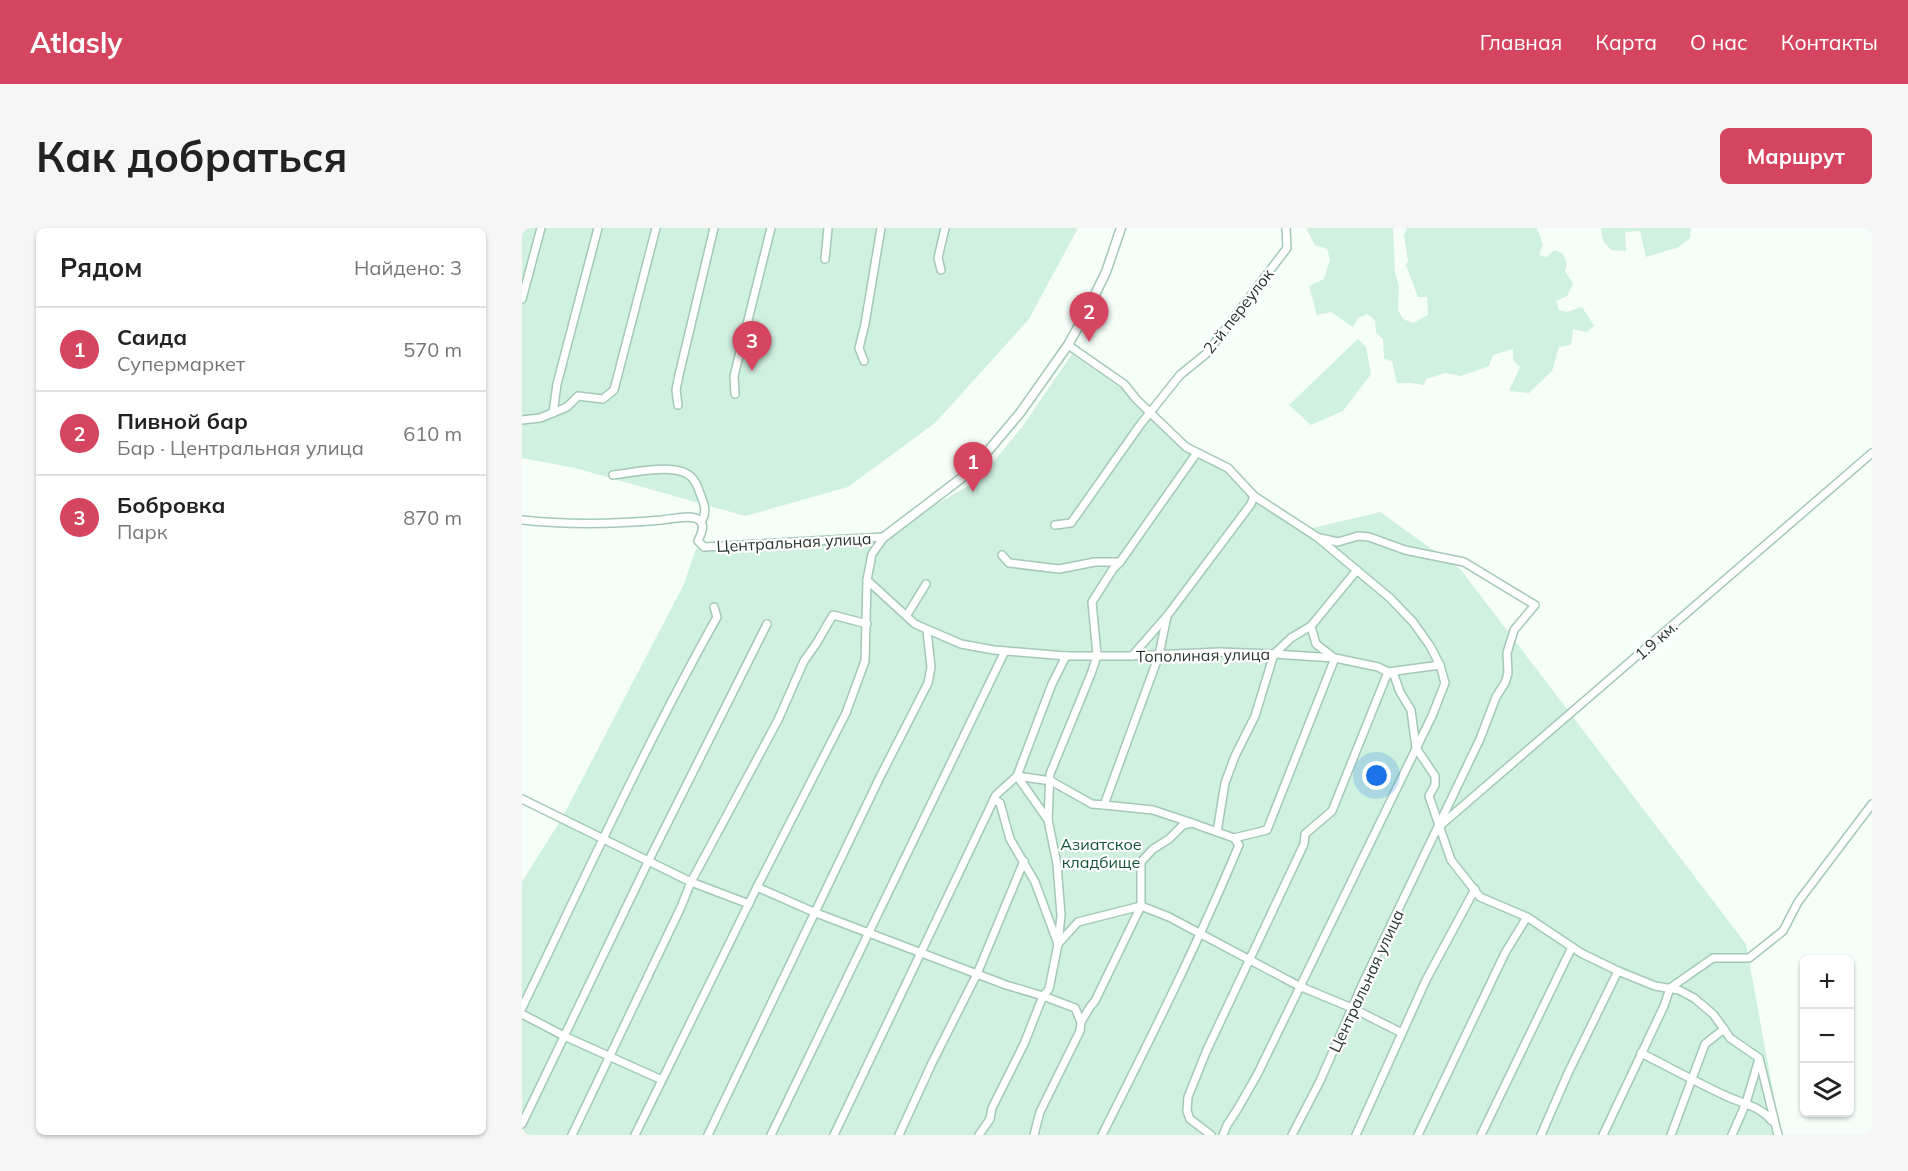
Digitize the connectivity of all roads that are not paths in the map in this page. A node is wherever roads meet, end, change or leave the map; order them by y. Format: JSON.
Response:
{"nodes":[{"id":1,"x":542,"y":228,"type":"edge"},
{"id":2,"x":598,"y":228,"type":"edge"},
{"id":3,"x":656,"y":228,"type":"edge"},
{"id":4,"x":714,"y":228,"type":"edge"},
{"id":5,"x":771,"y":228,"type":"edge"},
{"id":6,"x":828,"y":228,"type":"edge"},
{"id":7,"x":882,"y":228,"type":"edge"},
{"id":8,"x":945,"y":228,"type":"edge"},
{"id":9,"x":1121,"y":228,"type":"edge"},
{"id":10,"x":1286,"y":228,"type":"edge"},
{"id":11,"x":825,"y":259,"type":"dead end"},
{"id":12,"x":941,"y":270,"type":"dead end"},
{"id":13,"x":522,"y":299,"type":"edge"},
{"id":14,"x":1068,"y":345,"type":"junction"},
{"id":15,"x":864,"y":361,"type":"dead end"},
{"id":16,"x":735,"y":394,"type":"dead end"},
{"id":17,"x":678,"y":405,"type":"dead end"},
{"id":18,"x":553,"y":413,"type":"junction"},
{"id":19,"x":1151,"y":413,"type":"junction"},
{"id":20,"x":522,"y":420,"type":"edge"},
{"id":21,"x":1872,"y":453,"type":"edge"},
{"id":22,"x":1196,"y":454,"type":"junction"},
{"id":23,"x":613,"y":476,"type":"dead end"},
{"id":24,"x":1254,"y":496,"type":"junction"},
{"id":25,"x":522,"y":520,"type":"edge"},
{"id":26,"x":701,"y":522,"type":"junction"},
{"id":27,"x":1055,"y":525,"type":"dead end"},
{"id":28,"x":884,"y":537,"type":"junction"},
{"id":29,"x":1317,"y":537,"type":"junction"},
{"id":30,"x":1002,"y":555,"type":"dead end"},
{"id":31,"x":1120,"y":561,"type":"junction"},
{"id":32,"x":1357,"y":570,"type":"junction"},
{"id":33,"x":867,"y":580,"type":"junction"},
{"id":34,"x":926,"y":584,"type":"dead end"},
{"id":35,"x":714,"y":606,"type":"dead end"},
{"id":36,"x":907,"y":615,"type":"junction"},
{"id":37,"x":1167,"y":616,"type":"junction"},
{"id":38,"x":767,"y":624,"type":"dead end"},
{"id":39,"x":867,"y":624,"type":"junction"},
{"id":40,"x":1311,"y":626,"type":"junction"},
{"id":41,"x":927,"y":630,"type":"junction"},
{"id":42,"x":1005,"y":651,"type":"junction"},
{"id":43,"x":1274,"y":654,"type":"junction"},
{"id":44,"x":1097,"y":655,"type":"junction"},
{"id":45,"x":1160,"y":655,"type":"junction"},
{"id":46,"x":1066,"y":656,"type":"junction"},
{"id":47,"x":1132,"y":656,"type":"junction"},
{"id":48,"x":1335,"y":658,"type":"junction"},
{"id":49,"x":1440,"y":665,"type":"junction"},
{"id":50,"x":1388,"y":672,"type":"junction"},
{"id":51,"x":1416,"y":748,"type":"junction"},
{"id":52,"x":1017,"y":776,"type":"junction"},
{"id":53,"x":1051,"y":781,"type":"junction"},
{"id":54,"x":522,"y":799,"type":"edge"},
{"id":55,"x":994,"y":799,"type":"junction"},
{"id":56,"x":1872,"y":804,"type":"edge"},
{"id":57,"x":1104,"y":805,"type":"junction"},
{"id":58,"x":1048,"y":820,"type":"junction"},
{"id":59,"x":1192,"y":823,"type":"junction"},
{"id":60,"x":1440,"y":826,"type":"junction"},
{"id":61,"x":1216,"y":832,"type":"junction"},
{"id":62,"x":604,"y":838,"type":"junction"},
{"id":63,"x":1234,"y":838,"type":"junction"},
{"id":64,"x":648,"y":860,"type":"junction"},
{"id":65,"x":1024,"y":861,"type":"junction"},
{"id":66,"x":691,"y":882,"type":"junction"},
{"id":67,"x":757,"y":887,"type":"junction"},
{"id":68,"x":1474,"y":889,"type":"junction"},
{"id":69,"x":749,"y":904,"type":"junction"},
{"id":70,"x":1141,"y":906,"type":"junction"},
{"id":71,"x":816,"y":913,"type":"junction"},
{"id":72,"x":1527,"y":917,"type":"junction"},
{"id":73,"x":869,"y":933,"type":"junction"},
{"id":74,"x":1198,"y":934,"type":"junction"},
{"id":75,"x":1058,"y":944,"type":"junction"},
{"id":76,"x":1572,"y":947,"type":"junction"},
{"id":77,"x":922,"y":952,"type":"junction"},
{"id":78,"x":1249,"y":960,"type":"junction"},
{"id":79,"x":1618,"y":971,"type":"junction"},
{"id":80,"x":976,"y":974,"type":"junction"},
{"id":81,"x":1299,"y":986,"type":"junction"},
{"id":82,"x":1670,"y":988,"type":"junction"},
{"id":83,"x":1043,"y":996,"type":"junction"},
{"id":84,"x":1089,"y":1007,"type":"junction"},
{"id":85,"x":522,"y":1008,"type":"edge"},
{"id":86,"x":1075,"y":1008,"type":"junction"},
{"id":87,"x":1352,"y":1008,"type":"junction"},
{"id":88,"x":522,"y":1014,"type":"edge"},
{"id":89,"x":1081,"y":1022,"type":"junction"},
{"id":90,"x":1724,"y":1029,"type":"junction"},
{"id":91,"x":1402,"y":1033,"type":"junction"},
{"id":92,"x":564,"y":1036,"type":"junction"},
{"id":93,"x":1641,"y":1053,"type":"junction"},
{"id":94,"x":610,"y":1056,"type":"junction"},
{"id":95,"x":1759,"y":1058,"type":"junction"},
{"id":96,"x":662,"y":1080,"type":"junction"},
{"id":97,"x":1692,"y":1080,"type":"junction"},
{"id":98,"x":1746,"y":1103,"type":"junction"},
{"id":99,"x":1774,"y":1123,"type":"junction"},
{"id":100,"x":522,"y":1124,"type":"edge"},
{"id":101,"x":572,"y":1135,"type":"edge"},
{"id":102,"x":635,"y":1135,"type":"edge"},
{"id":103,"x":708,"y":1135,"type":"edge"},
{"id":104,"x":771,"y":1135,"type":"edge"},
{"id":105,"x":834,"y":1135,"type":"edge"},
{"id":106,"x":899,"y":1135,"type":"edge"},
{"id":107,"x":979,"y":1135,"type":"edge"},
{"id":108,"x":1034,"y":1135,"type":"edge"},
{"id":109,"x":1102,"y":1135,"type":"edge"},
{"id":110,"x":1211,"y":1135,"type":"edge"},
{"id":111,"x":1223,"y":1135,"type":"edge"},
{"id":112,"x":1292,"y":1135,"type":"edge"},
{"id":113,"x":1356,"y":1135,"type":"edge"},
{"id":114,"x":1418,"y":1135,"type":"edge"},
{"id":115,"x":1481,"y":1135,"type":"edge"},
{"id":116,"x":1541,"y":1135,"type":"edge"},
{"id":117,"x":1603,"y":1135,"type":"edge"},
{"id":118,"x":1671,"y":1135,"type":"edge"},
{"id":119,"x":1732,"y":1135,"type":"edge"},
{"id":120,"x":1778,"y":1135,"type":"edge"}],
"edges":[{"from":1,"to":13,"type":"street"},
{"from":2,"to":18,"type":"street"},
{"from":3,"to":18,"type":"street"},
{"from":4,"to":17,"type":"street"},
{"from":5,"to":16,"type":"street"},
{"from":6,"to":11,"type":"street"},
{"from":7,"to":15,"type":"street"},
{"from":8,"to":12,"type":"street"},
{"from":9,"to":14,"type":"street","name":"Центральная улица"},
{"from":10,"to":19,"type":"street","name":"2-й переулок"},
{"from":14,"to":19,"type":"street"},
{"from":14,"to":28,"type":"street","name":"Центральная улица"},
{"from":18,"to":20,"type":"street"},
{"from":19,"to":22,"type":"street"},
{"from":19,"to":27,"type":"street","name":"2-й переулок"},
{"from":21,"to":60,"type":"street","name":"1.9 км."},
{"from":22,"to":24,"type":"street"},
{"from":22,"to":31,"type":"street"},
{"from":23,"to":26,"type":"street"},
{"from":24,"to":29,"type":"street"},
{"from":24,"to":37,"type":"street"},
{"from":25,"to":26,"type":"street"},
{"from":26,"to":28,"type":"street","name":"Центральная улица"},
{"from":28,"to":33,"type":"street"},
{"from":29,"to":32,"type":"street"},
{"from":29,"to":60,"type":"street","name":"Центральная улица"},
{"from":30,"to":31,"type":"street"},
{"from":31,"to":44,"type":"street"},
{"from":32,"to":40,"type":"street"},
{"from":32,"to":49,"type":"street"},
{"from":33,"to":36,"type":"street","name":"Тополиная улица"},
{"from":33,"to":39,"type":"street"},
{"from":34,"to":36,"type":"street"},
{"from":35,"to":62,"type":"street"},
{"from":36,"to":41,"type":"street","name":"Тополиная улица"},
{"from":37,"to":45,"type":"street"},
{"from":37,"to":47,"type":"street"},
{"from":38,"to":64,"type":"street"},
{"from":39,"to":66,"type":"street"},
{"from":39,"to":67,"type":"street"},
{"from":40,"to":43,"type":"street"},
{"from":40,"to":48,"type":"street"},
{"from":41,"to":42,"type":"street","name":"Тополиная улица"},
{"from":41,"to":71,"type":"street"},
{"from":42,"to":46,"type":"street","name":"Тополиная улица"},
{"from":42,"to":73,"type":"street"},
{"from":43,"to":45,"type":"street","name":"Тополиная улица"},
{"from":43,"to":48,"type":"street","name":"Тополиная улица"},
{"from":43,"to":61,"type":"street"},
{"from":44,"to":46,"type":"street","name":"Тополиная улица"},
{"from":44,"to":47,"type":"street","name":"Тополиная улица"},
{"from":44,"to":53,"type":"street"},
{"from":45,"to":47,"type":"street","name":"Тополиная улица"},
{"from":45,"to":57,"type":"street"},
{"from":46,"to":52,"type":"street"},
{"from":48,"to":50,"type":"street","name":"Тополиная улица"},
{"from":48,"to":63,"type":"street"},
{"from":49,"to":50,"type":"street"},
{"from":49,"to":51,"type":"street"},
{"from":50,"to":51,"type":"street"},
{"from":50,"to":78,"type":"street"},
{"from":51,"to":60,"type":"street"},
{"from":51,"to":81,"type":"street"},
{"from":52,"to":53,"type":"street"},
{"from":52,"to":55,"type":"street"},
{"from":52,"to":58,"type":"street"},
{"from":53,"to":57,"type":"street"},
{"from":53,"to":58,"type":"street"},
{"from":54,"to":62,"type":"street"},
{"from":55,"to":65,"type":"street"},
{"from":55,"to":77,"type":"street"},
{"from":56,"to":82,"type":"street"},
{"from":57,"to":59,"type":"street"},
{"from":58,"to":75,"type":"street"},
{"from":59,"to":61,"type":"street"},
{"from":59,"to":70,"type":"street"},
{"from":60,"to":68,"type":"street"},
{"from":60,"to":87,"type":"street","name":"Центральная улица"},
{"from":61,"to":63,"type":"street"},
{"from":62,"to":64,"type":"street"},
{"from":62,"to":85,"type":"street"},
{"from":63,"to":74,"type":"street"},
{"from":64,"to":66,"type":"street"},
{"from":64,"to":92,"type":"street"},
{"from":65,"to":75,"type":"street"},
{"from":65,"to":80,"type":"street"},
{"from":66,"to":69,"type":"street"},
{"from":66,"to":94,"type":"street"},
{"from":67,"to":69,"type":"street"},
{"from":67,"to":71,"type":"street"},
{"from":68,"to":72,"type":"street"},
{"from":68,"to":91,"type":"street"},
{"from":69,"to":96,"type":"street"},
{"from":70,"to":74,"type":"street"},
{"from":70,"to":75,"type":"street"},
{"from":70,"to":84,"type":"street"},
{"from":71,"to":73,"type":"street"},
{"from":71,"to":103,"type":"street"},
{"from":72,"to":76,"type":"street"},
{"from":72,"to":114,"type":"street"},
{"from":73,"to":77,"type":"street"},
{"from":73,"to":104,"type":"street"},
{"from":74,"to":78,"type":"street"},
{"from":74,"to":109,"type":"street"},
{"from":75,"to":83,"type":"street"},
{"from":76,"to":79,"type":"street"},
{"from":76,"to":115,"type":"street"},
{"from":77,"to":80,"type":"street"},
{"from":77,"to":105,"type":"street"},
{"from":78,"to":81,"type":"street"},
{"from":78,"to":110,"type":"street"},
{"from":79,"to":82,"type":"street"},
{"from":79,"to":116,"type":"street"},
{"from":80,"to":83,"type":"street"},
{"from":80,"to":106,"type":"street"},
{"from":81,"to":87,"type":"street"},
{"from":81,"to":111,"type":"street"},
{"from":82,"to":90,"type":"street"},
{"from":82,"to":93,"type":"street"},
{"from":83,"to":86,"type":"street"},
{"from":83,"to":107,"type":"street"},
{"from":84,"to":86,"type":"street"},
{"from":84,"to":89,"type":"street"},
{"from":86,"to":89,"type":"street"},
{"from":87,"to":91,"type":"street"},
{"from":87,"to":112,"type":"street","name":"Центральная улица"},
{"from":88,"to":92,"type":"street"},
{"from":89,"to":108,"type":"street"},
{"from":90,"to":95,"type":"street"},
{"from":90,"to":97,"type":"street"},
{"from":91,"to":113,"type":"street"},
{"from":92,"to":94,"type":"street"},
{"from":92,"to":100,"type":"street"},
{"from":93,"to":97,"type":"street"},
{"from":93,"to":117,"type":"street"},
{"from":94,"to":96,"type":"street"},
{"from":94,"to":101,"type":"street"},
{"from":95,"to":98,"type":"street"},
{"from":95,"to":99,"type":"street"},
{"from":96,"to":102,"type":"street"},
{"from":97,"to":98,"type":"street"},
{"from":97,"to":118,"type":"street"},
{"from":98,"to":99,"type":"street"},
{"from":98,"to":119,"type":"street"},
{"from":99,"to":120,"type":"street"}]}
